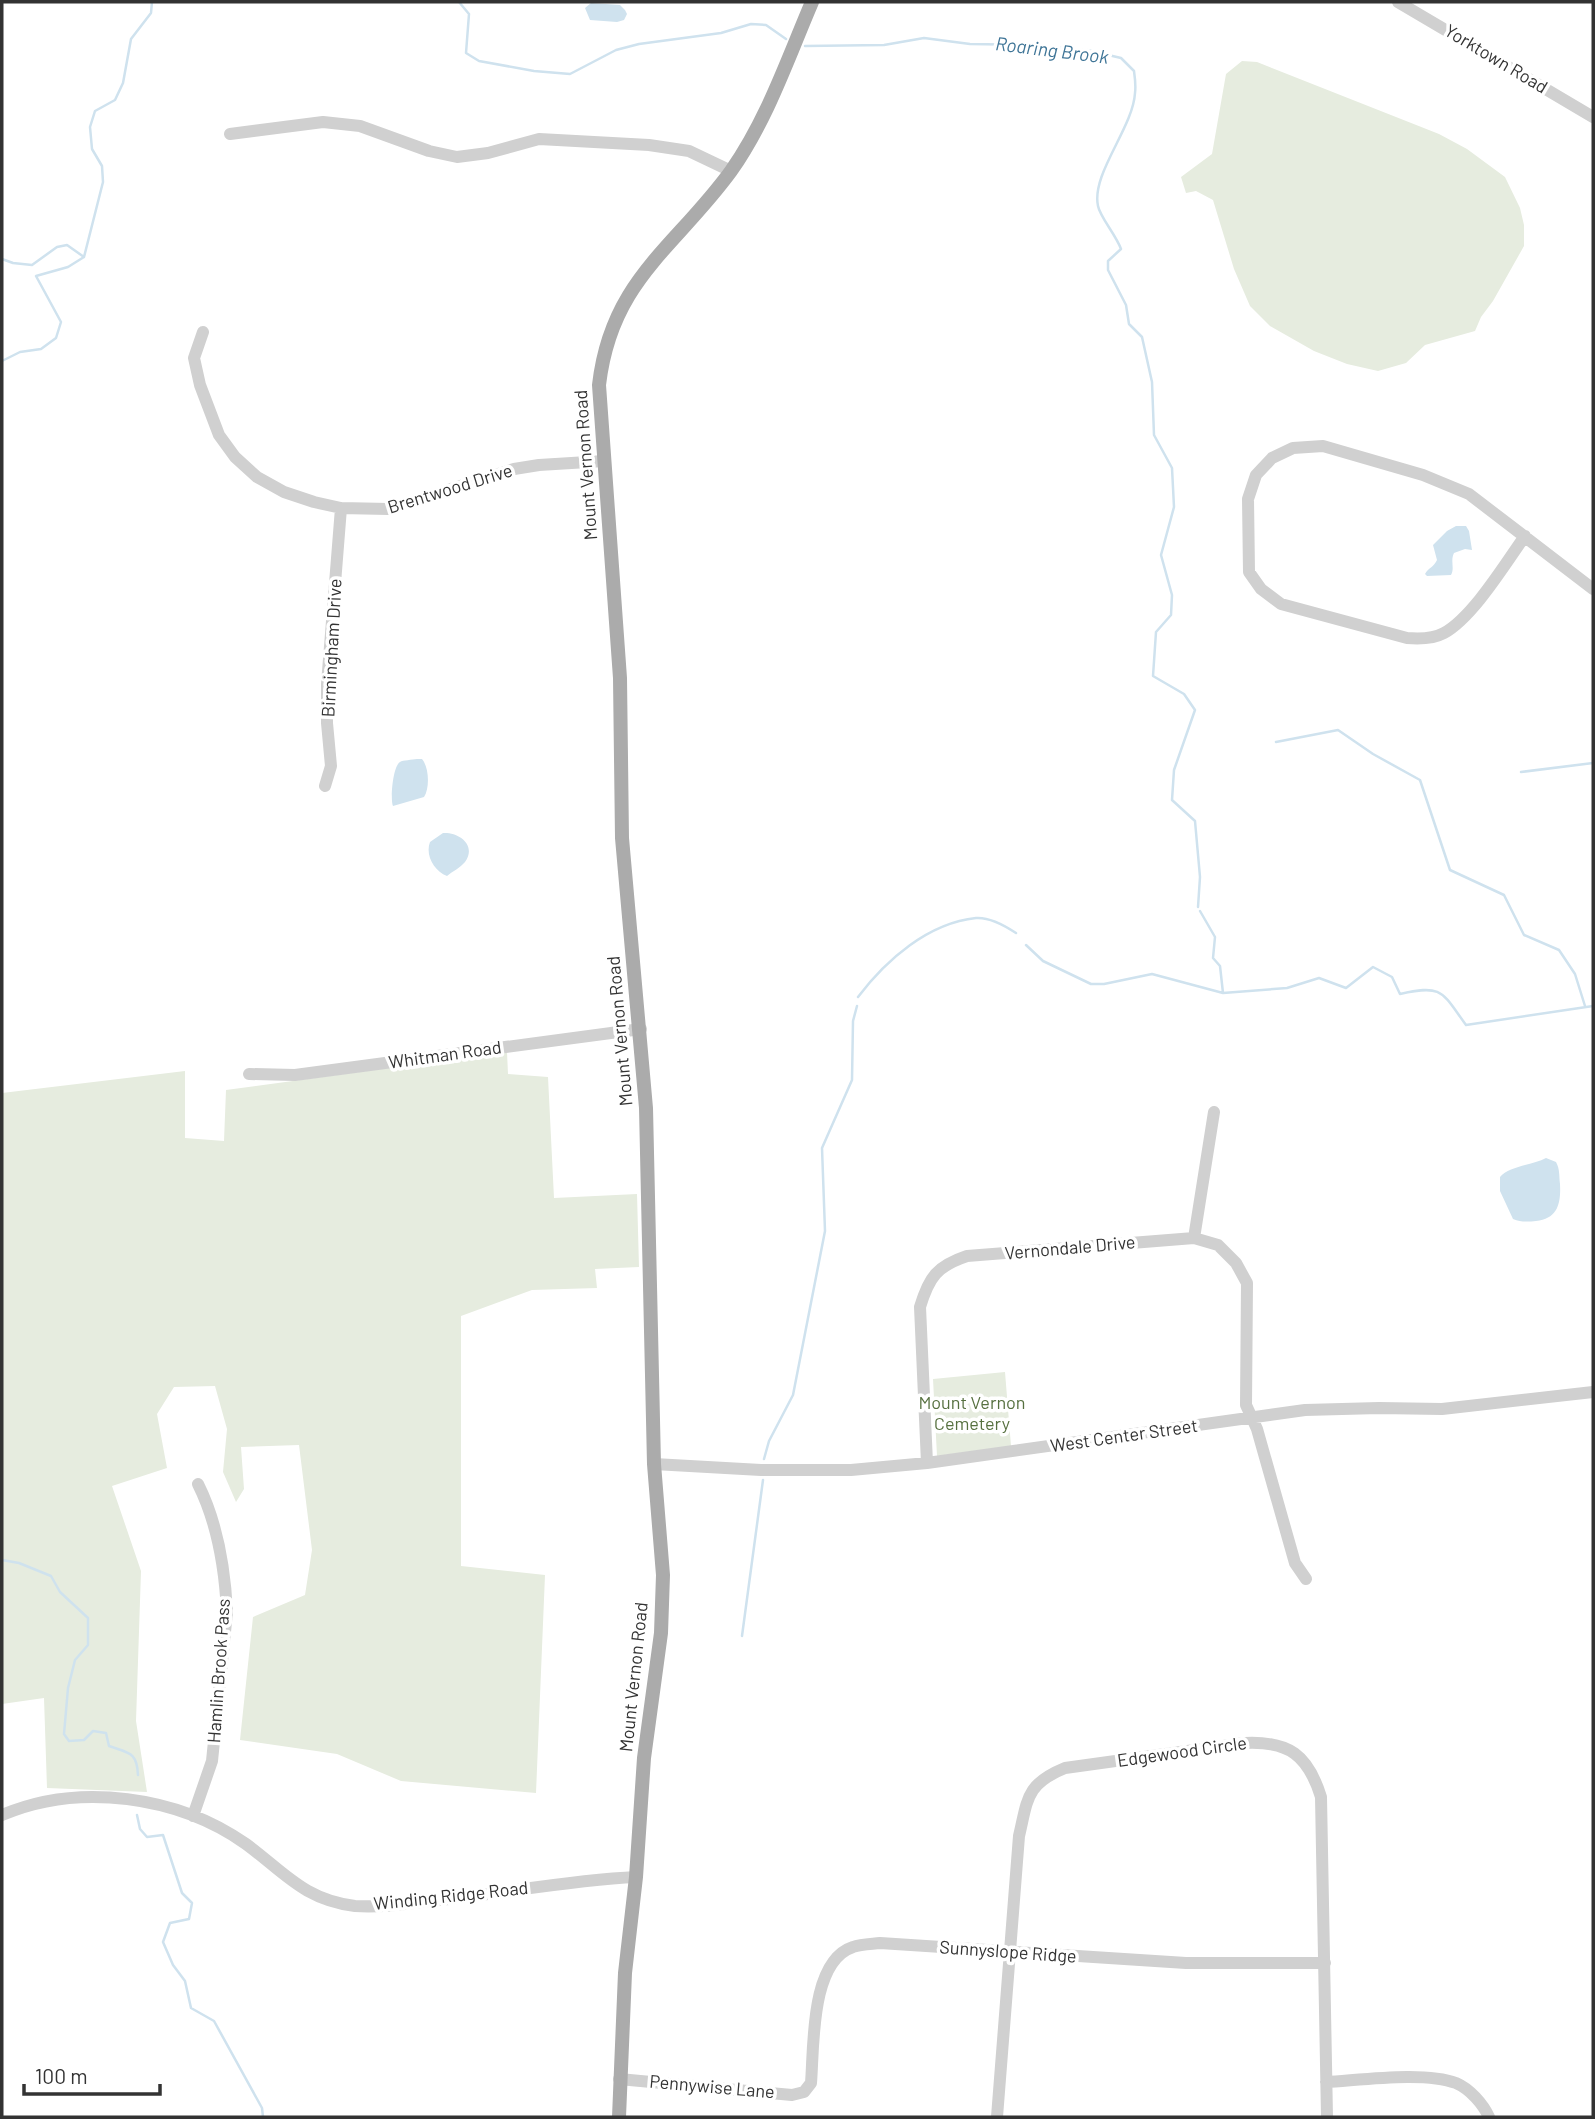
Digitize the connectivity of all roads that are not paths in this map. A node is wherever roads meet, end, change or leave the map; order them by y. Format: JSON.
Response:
{"nodes":[{"id":1,"x":812,"y":2,"type":"edge"},
{"id":2,"x":1398,"y":2,"type":"edge"},
{"id":3,"x":1593,"y":117,"type":"edge"},
{"id":4,"x":230,"y":134,"type":"dead end"},
{"id":5,"x":731,"y":171,"type":"junction"},
{"id":6,"x":203,"y":332,"type":"dead end"},
{"id":7,"x":604,"y":461,"type":"junction"},
{"id":8,"x":341,"y":508,"type":"junction"},
{"id":9,"x":1525,"y":537,"type":"junction"},
{"id":10,"x":1593,"y":589,"type":"edge"},
{"id":11,"x":325,"y":786,"type":"dead end"},
{"id":12,"x":641,"y":1029,"type":"junction"},
{"id":13,"x":249,"y":1074,"type":"dead end"},
{"id":14,"x":1214,"y":1112,"type":"dead end"},
{"id":15,"x":1194,"y":1238,"type":"junction"},
{"id":16,"x":1593,"y":1391,"type":"edge"},
{"id":17,"x":1252,"y":1418,"type":"junction"},
{"id":18,"x":927,"y":1463,"type":"junction"},
{"id":19,"x":654,"y":1464,"type":"junction"},
{"id":20,"x":198,"y":1484,"type":"dead end"},
{"id":21,"x":1306,"y":1579,"type":"dead end"},
{"id":22,"x":2,"y":1815,"type":"edge"},
{"id":23,"x":193,"y":1816,"type":"junction"},
{"id":24,"x":636,"y":1877,"type":"junction"},
{"id":25,"x":1012,"y":1951,"type":"junction"},
{"id":26,"x":1325,"y":1963,"type":"junction"},
{"id":27,"x":619,"y":2079,"type":"junction"},
{"id":28,"x":1326,"y":2082,"type":"junction"},
{"id":29,"x":804,"y":2092,"type":"joint"},
{"id":30,"x":619,"y":2117,"type":"edge"},
{"id":31,"x":997,"y":2117,"type":"edge"},
{"id":32,"x":1326,"y":2117,"type":"edge"},
{"id":33,"x":1489,"y":2117,"type":"edge"}],
"edges":[{"from":1,"to":5,"type":"main road","name":"Mount Vernon Road"},
{"from":2,"to":3,"type":"street","name":"Yorktown Road"},
{"from":4,"to":5,"type":"street"},
{"from":5,"to":7,"type":"main road","name":"Mount Vernon Road"},
{"from":6,"to":8,"type":"street","name":"Brentwood Drive"},
{"from":7,"to":8,"type":"street","name":"Brentwood Drive"},
{"from":7,"to":12,"type":"main road","name":"Mount Vernon Road"},
{"from":8,"to":11,"type":"street","name":"Birmingham Drive"},
{"from":9,"to":9,"type":"street"},
{"from":9,"to":10,"type":"street"},
{"from":12,"to":13,"type":"street","name":"Whitman Road"},
{"from":12,"to":19,"type":"main road","name":"Mount Vernon Road"},
{"from":14,"to":15,"type":"street"},
{"from":15,"to":17,"type":"street","name":"Vernondale Drive"},
{"from":15,"to":18,"type":"street","name":"Vernondale Drive"},
{"from":16,"to":17,"type":"street","name":"West Center Street"},
{"from":17,"to":18,"type":"street","name":"West Center Street"},
{"from":17,"to":21,"type":"street","name":"Vernondale Drive"},
{"from":18,"to":19,"type":"street","name":"West Center Street"},
{"from":19,"to":24,"type":"main road","name":"Mount Vernon Road"},
{"from":20,"to":23,"type":"street","name":"Hamlin Brook Pass"},
{"from":22,"to":23,"type":"street","name":"Winding Ridge Road"},
{"from":23,"to":24,"type":"street","name":"Winding Ridge Road"},
{"from":24,"to":27,"type":"main road","name":"Mount Vernon Road"},
{"from":25,"to":26,"type":"street","name":"Sunnyslope Ridge"},
{"from":25,"to":26,"type":"street","name":"Edgewood Circle"},
{"from":25,"to":29,"type":"street","name":"Sunnyslope Ridge"},
{"from":25,"to":31,"type":"street","name":"Edgewood Circle"},
{"from":26,"to":28,"type":"street","name":"Edgewood Circle"},
{"from":27,"to":29,"type":"street","name":"Pennywise Lane"},
{"from":27,"to":30,"type":"main road","name":"Mount Vernon Road"},
{"from":28,"to":32,"type":"street","name":"Edgewood Circle"},
{"from":28,"to":33,"type":"street"}]}
